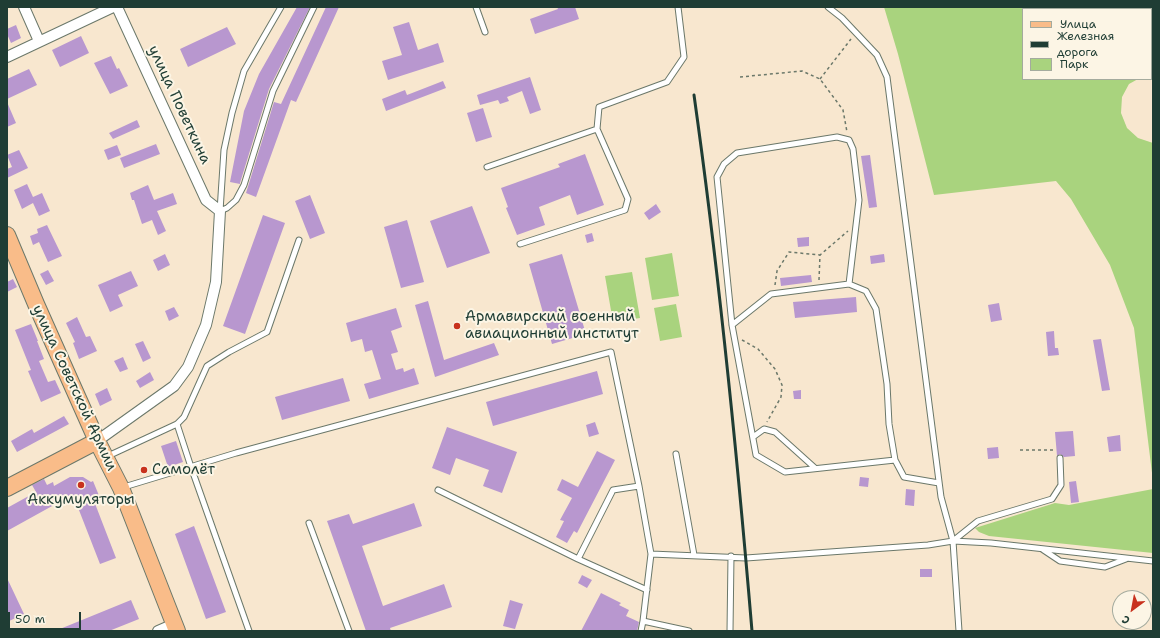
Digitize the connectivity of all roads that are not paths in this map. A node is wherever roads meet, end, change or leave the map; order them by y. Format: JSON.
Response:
{"nodes":[{"id":1,"x":24,"y":7,"type":"edge"},
{"id":2,"x":113,"y":7,"type":"edge"},
{"id":3,"x":117,"y":7,"type":"edge"},
{"id":4,"x":281,"y":7,"type":"edge"},
{"id":5,"x":314,"y":7,"type":"edge"},
{"id":6,"x":476,"y":7,"type":"edge"},
{"id":7,"x":678,"y":7,"type":"edge"},
{"id":8,"x":828,"y":7,"type":"edge"},
{"id":9,"x":485,"y":32,"type":"dead end"},
{"id":10,"x":39,"y":41,"type":"junction"},
{"id":11,"x":7,"y":57,"type":"edge"},
{"id":12,"x":597,"y":129,"type":"junction"},
{"id":13,"x":487,"y":167,"type":"dead end"},
{"id":14,"x":220,"y":211,"type":"junction"},
{"id":15,"x":7,"y":235,"type":"edge"},
{"id":16,"x":298,"y":240,"type":"dead end"},
{"id":17,"x":520,"y":244,"type":"dead end"},
{"id":18,"x":849,"y":284,"type":"junction"},
{"id":19,"x":732,"y":325,"type":"junction"},
{"id":20,"x":177,"y":424,"type":"junction"},
{"id":21,"x":753,"y":437,"type":"junction"},
{"id":22,"x":97,"y":441,"type":"junction"},
{"id":23,"x":676,"y":454,"type":"dead end"},
{"id":24,"x":105,"y":457,"type":"junction"},
{"id":25,"x":1060,"y":458,"type":"dead end"},
{"id":26,"x":895,"y":460,"type":"junction"},
{"id":27,"x":191,"y":467,"type":"junction"},
{"id":28,"x":815,"y":468,"type":"junction"},
{"id":29,"x":939,"y":483,"type":"junction"},
{"id":30,"x":639,"y":486,"type":"junction"},
{"id":31,"x":7,"y":488,"type":"edge"},
{"id":32,"x":121,"y":488,"type":"junction"},
{"id":33,"x":438,"y":490,"type":"dead end"},
{"id":34,"x":309,"y":523,"type":"dead end"},
{"id":35,"x":953,"y":541,"type":"junction"},
{"id":36,"x":1041,"y":548,"type":"junction"},
{"id":37,"x":651,"y":554,"type":"junction"},
{"id":38,"x":694,"y":555,"type":"junction"},
{"id":39,"x":731,"y":556,"type":"junction"},
{"id":40,"x":1128,"y":558,"type":"junction"},
{"id":41,"x":578,"y":559,"type":"junction"},
{"id":42,"x":1153,"y":561,"type":"edge"},
{"id":43,"x":647,"y":590,"type":"junction"},
{"id":44,"x":644,"y":621,"type":"junction"},
{"id":45,"x":176,"y":627,"type":"edge"},
{"id":46,"x":158,"y":631,"type":"edge"},
{"id":47,"x":249,"y":631,"type":"edge"},
{"id":48,"x":349,"y":631,"type":"edge"},
{"id":49,"x":641,"y":631,"type":"edge"},
{"id":50,"x":689,"y":631,"type":"edge"},
{"id":51,"x":730,"y":631,"type":"edge"},
{"id":52,"x":959,"y":631,"type":"edge"}],
"edges":[{"from":1,"to":10,"type":"street"},
{"from":2,"to":10,"type":"street"},
{"from":3,"to":14,"type":"street","name":"улица Поветкина"},
{"from":4,"to":14,"type":"lane"},
{"from":5,"to":14,"type":"lane"},
{"from":6,"to":9,"type":"lane"},
{"from":7,"to":12,"type":"lane"},
{"from":8,"to":29,"type":"lane"},
{"from":10,"to":11,"type":"street"},
{"from":12,"to":13,"type":"lane"},
{"from":12,"to":17,"type":"lane"},
{"from":14,"to":22,"type":"street"},
{"from":15,"to":22,"type":"main road","name":"улица Советской Армии"},
{"from":16,"to":20,"type":"lane"},
{"from":18,"to":19,"type":"lane"},
{"from":18,"to":19,"type":"lane"},
{"from":18,"to":26,"type":"lane"},
{"from":19,"to":21,"type":"lane"},
{"from":20,"to":24,"type":"lane"},
{"from":20,"to":27,"type":"lane"},
{"from":21,"to":28,"type":"lane"},
{"from":21,"to":28,"type":"lane"},
{"from":22,"to":24,"type":"main road","name":"улица Советской Армии"},
{"from":22,"to":31,"type":"main road"},
{"from":23,"to":38,"type":"lane"},
{"from":24,"to":32,"type":"main road","name":"улица Советской Армии"},
{"from":25,"to":35,"type":"lane"},
{"from":26,"to":28,"type":"lane"},
{"from":26,"to":29,"type":"lane"},
{"from":27,"to":30,"type":"lane"},
{"from":27,"to":32,"type":"lane"},
{"from":27,"to":47,"type":"lane"},
{"from":29,"to":35,"type":"lane"},
{"from":30,"to":37,"type":"lane"},
{"from":30,"to":41,"type":"lane"},
{"from":32,"to":45,"type":"main road","name":"улица Советской Армии"},
{"from":33,"to":41,"type":"lane"},
{"from":34,"to":48,"type":"lane"},
{"from":35,"to":36,"type":"lane"},
{"from":35,"to":39,"type":"lane"},
{"from":35,"to":52,"type":"lane"},
{"from":36,"to":40,"type":"lane"},
{"from":36,"to":40,"type":"lane"},
{"from":37,"to":38,"type":"lane"},
{"from":37,"to":43,"type":"lane"},
{"from":38,"to":39,"type":"lane"},
{"from":39,"to":51,"type":"lane"},
{"from":40,"to":42,"type":"lane"},
{"from":41,"to":43,"type":"lane"},
{"from":43,"to":44,"type":"lane"},
{"from":44,"to":49,"type":"lane"},
{"from":44,"to":50,"type":"lane"},
{"from":45,"to":46,"type":"street"}]}
